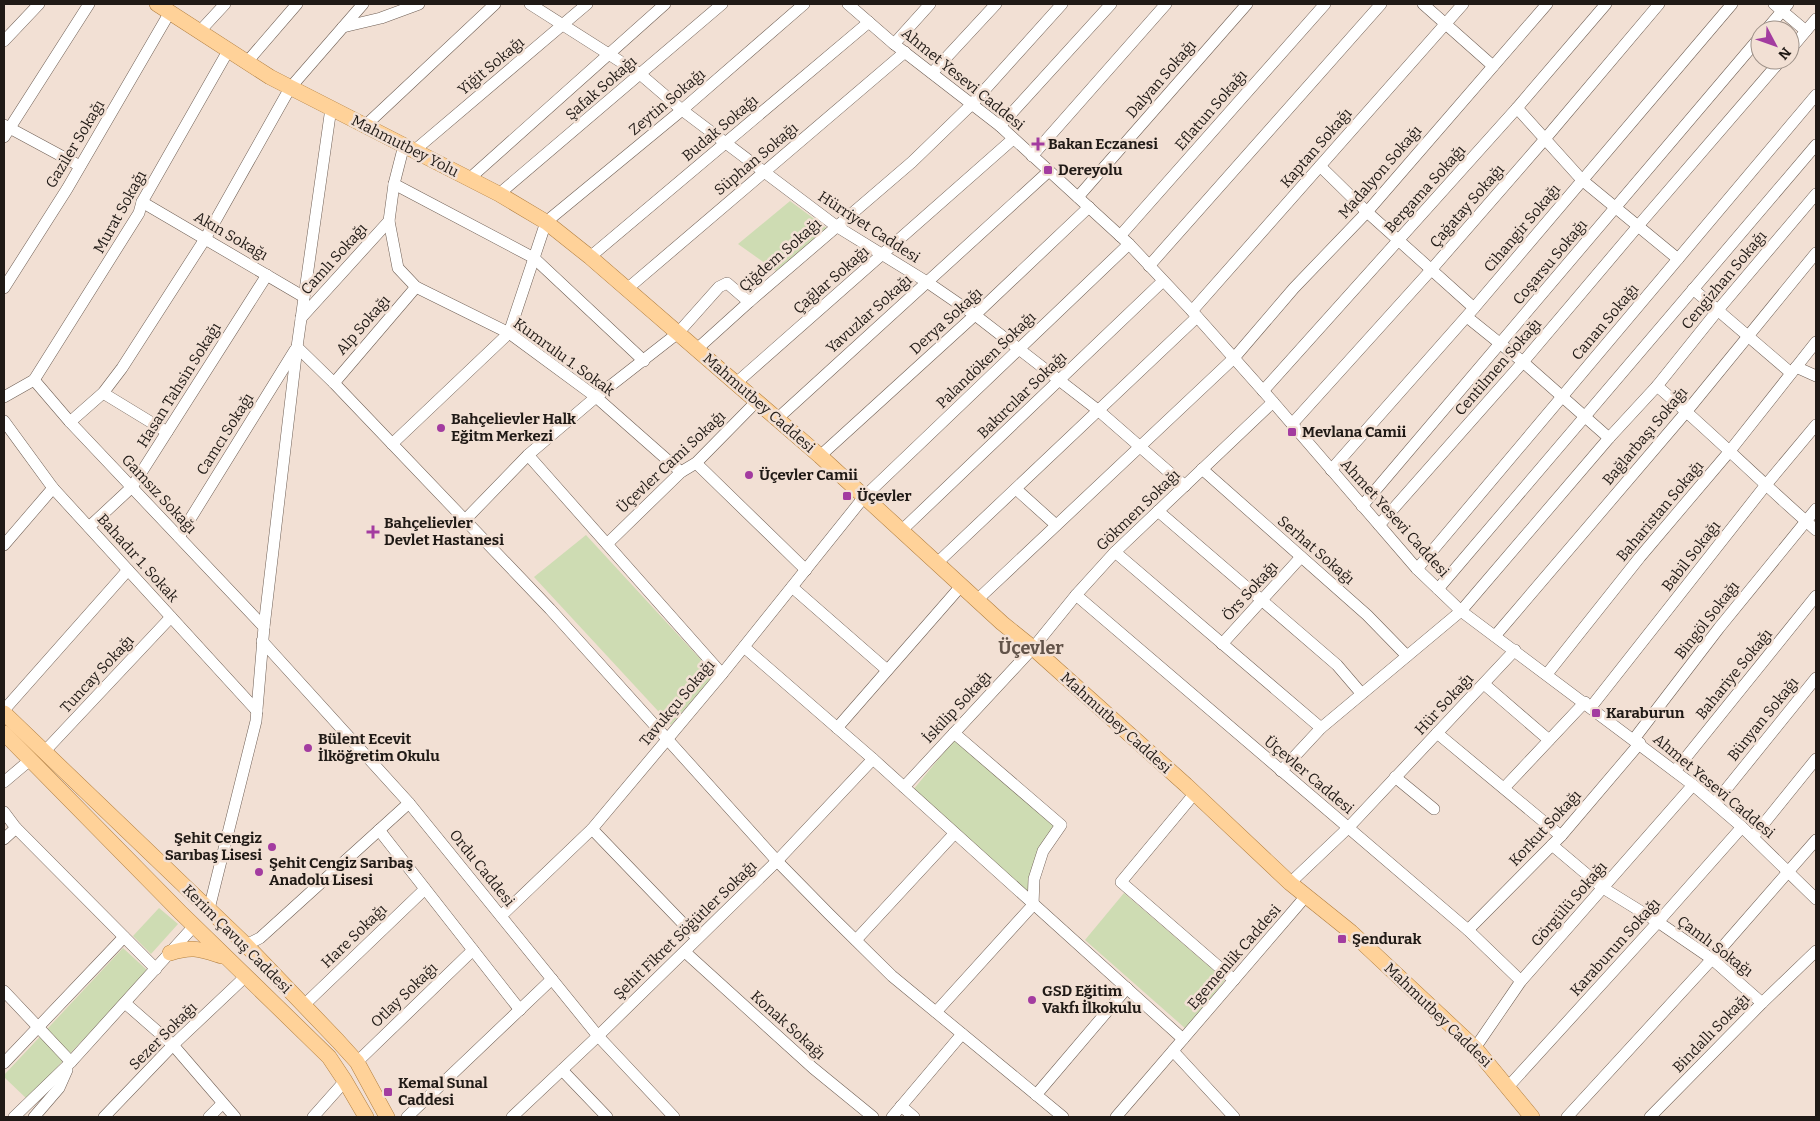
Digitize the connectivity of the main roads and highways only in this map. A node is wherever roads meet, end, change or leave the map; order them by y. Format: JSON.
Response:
{"nodes":[{"id":1,"x":163,"y":8,"type":"edge"},
{"id":2,"x":642,"y":302,"type":"joint"},
{"id":3,"x":4,"y":711,"type":"edge"},
{"id":4,"x":4,"y":733,"type":"edge"},
{"id":5,"x":209,"y":909,"type":"junction"},
{"id":6,"x":194,"y":926,"type":"junction"},
{"id":7,"x":170,"y":953,"type":"road end"},
{"id":8,"x":226,"y":957,"type":"junction"},
{"id":9,"x":366,"y":1117,"type":"edge"},
{"id":10,"x":387,"y":1117,"type":"edge"},
{"id":11,"x":1532,"y":1117,"type":"edge"}],
"edges":[{"from":1,"to":2,"type":"main road","name":"Mahmutbey Yolu"},
{"from":2,"to":11,"type":"main road","name":"Mahmutbey Caddesi"},
{"from":3,"to":5,"type":"main road","name":"Kerim Çavuş Caddesi"},
{"from":4,"to":6,"type":"main road","name":"Kerim Çavuş Caddesi"},
{"from":5,"to":6,"type":"main road"},
{"from":5,"to":10,"type":"main road","name":"Kerim Çavuş Caddesi"},
{"from":6,"to":8,"type":"main road","name":"Kerim Çavuş Caddesi"},
{"from":7,"to":8,"type":"main road"},
{"from":8,"to":9,"type":"main road","name":"Kerim Çavuş Caddesi"}]}
